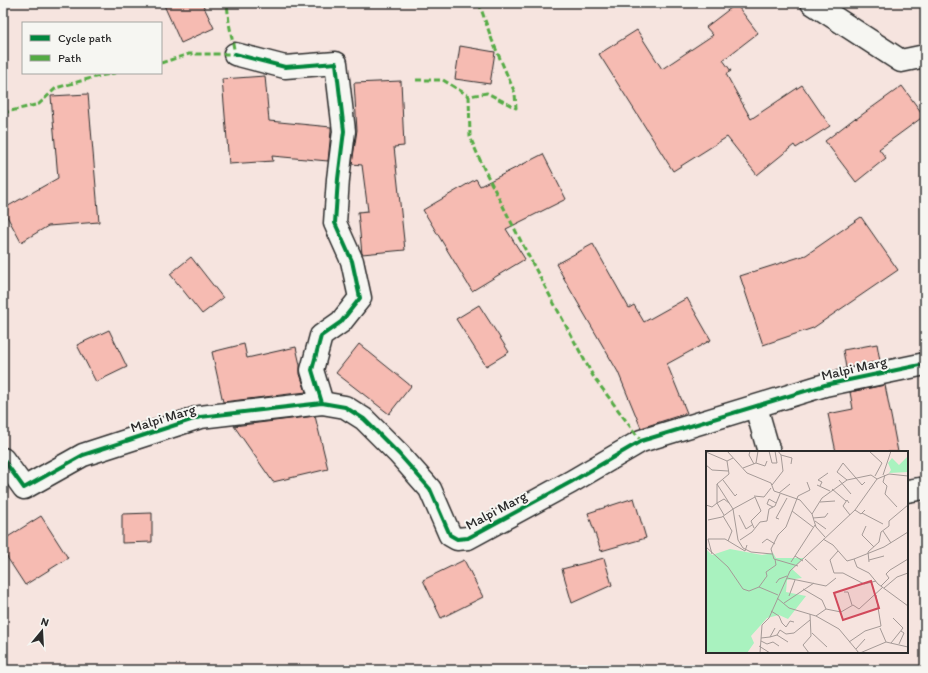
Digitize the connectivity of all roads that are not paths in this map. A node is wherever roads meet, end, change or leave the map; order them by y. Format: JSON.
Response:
{"nodes":[{"id":1,"x":812,"y":3,"type":"edge"},
{"id":2,"x":235,"y":54,"type":"dead end"},
{"id":3,"x":925,"y":56,"type":"edge"},
{"id":4,"x":925,"y":364,"type":"edge"},
{"id":5,"x":322,"y":403,"type":"junction"},
{"id":6,"x":756,"y":407,"type":"junction"},
{"id":7,"x":769,"y":451,"type":"edge"},
{"id":8,"x":3,"y":459,"type":"edge"},
{"id":9,"x":925,"y":488,"type":"edge"},
{"id":10,"x":908,"y":491,"type":"edge"}],
"edges":[{"from":1,"to":3,"type":"street"},
{"from":2,"to":5,"type":"street"},
{"from":4,"to":6,"type":"street","name":"Malpi Marg"},
{"from":5,"to":6,"type":"street","name":"Malpi Marg"},
{"from":5,"to":8,"type":"street","name":"Malpi Marg"},
{"from":6,"to":7,"type":"street"},
{"from":9,"to":10,"type":"street"}]}
